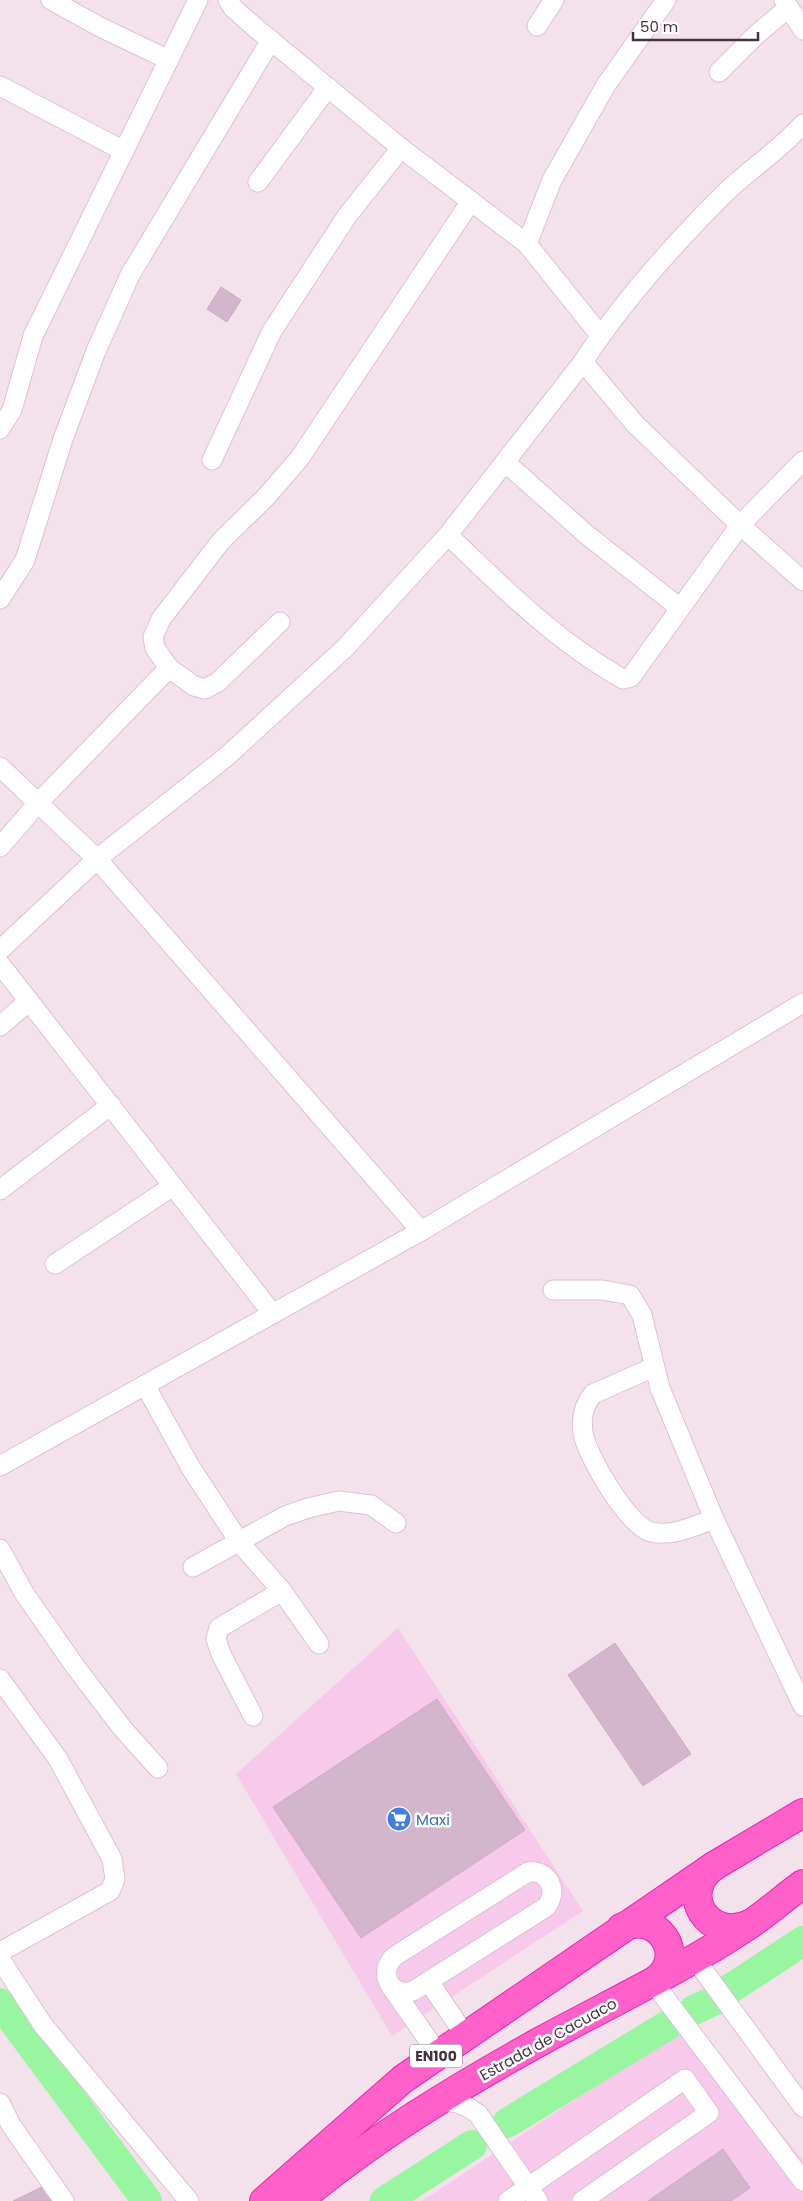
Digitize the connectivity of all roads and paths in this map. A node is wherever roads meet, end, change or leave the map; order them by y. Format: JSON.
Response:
{"nodes":[{"id":1,"x":51,"y":0,"type":"edge"},
{"id":2,"x":198,"y":0,"type":"edge"},
{"id":3,"x":228,"y":0,"type":"edge"},
{"id":4,"x":554,"y":0,"type":"edge"},
{"id":5,"x":666,"y":0,"type":"edge"},
{"id":6,"x":795,"y":14,"type":"edge"},
{"id":7,"x":537,"y":26,"type":"dead end"},
{"id":8,"x":271,"y":40,"type":"junction"},
{"id":9,"x":170,"y":60,"type":"junction"},
{"id":10,"x":720,"y":72,"type":"dead end"},
{"id":11,"x":0,"y":86,"type":"edge"},
{"id":12,"x":328,"y":87,"type":"junction"},
{"id":13,"x":803,"y":124,"type":"edge"},
{"id":14,"x":401,"y":148,"type":"junction"},
{"id":15,"x":124,"y":151,"type":"junction"},
{"id":16,"x":258,"y":182,"type":"dead end"},
{"id":17,"x":470,"y":200,"type":"junction"},
{"id":18,"x":527,"y":244,"type":"junction"},
{"id":19,"x":600,"y":335,"type":"junction"},
{"id":20,"x":583,"y":362,"type":"junction"},
{"id":21,"x":0,"y":428,"type":"edge"},
{"id":22,"x":212,"y":460,"type":"dead end"},
{"id":23,"x":803,"y":461,"type":"edge"},
{"id":24,"x":505,"y":462,"type":"junction"},
{"id":25,"x":740,"y":525,"type":"junction"},
{"id":26,"x":448,"y":535,"type":"junction"},
{"id":27,"x":803,"y":581,"type":"edge"},
{"id":28,"x":0,"y":599,"type":"edge"},
{"id":29,"x":680,"y":608,"type":"junction"},
{"id":30,"x":280,"y":622,"type":"dead end"},
{"id":31,"x":169,"y":668,"type":"junction"},
{"id":32,"x":0,"y":767,"type":"edge"},
{"id":33,"x":38,"y":803,"type":"junction"},
{"id":34,"x":0,"y":847,"type":"edge"},
{"id":35,"x":97,"y":859,"type":"junction"},
{"id":36,"x":0,"y":950,"type":"edge"},
{"id":37,"x":0,"y":964,"type":"edge"},
{"id":38,"x":29,"y":1000,"type":"junction"},
{"id":39,"x":803,"y":1003,"type":"edge"},
{"id":40,"x":0,"y":1026,"type":"edge"},
{"id":41,"x":111,"y":1106,"type":"junction"},
{"id":42,"x":173,"y":1186,"type":"junction"},
{"id":43,"x":0,"y":1190,"type":"edge"},
{"id":44,"x":420,"y":1231,"type":"junction"},
{"id":45,"x":54,"y":1264,"type":"dead end"},
{"id":46,"x":553,"y":1290,"type":"dead end"},
{"id":47,"x":272,"y":1314,"type":"junction"},
{"id":48,"x":654,"y":1367,"type":"junction"},
{"id":49,"x":145,"y":1384,"type":"junction"},
{"id":50,"x":0,"y":1466,"type":"edge"},
{"id":51,"x":714,"y":1519,"type":"junction"},
{"id":52,"x":396,"y":1523,"type":"dead end"},
{"id":53,"x":240,"y":1543,"type":"junction"},
{"id":54,"x":0,"y":1549,"type":"edge"},
{"id":55,"x":193,"y":1567,"type":"dead end"},
{"id":56,"x":282,"y":1591,"type":"junction"},
{"id":57,"x":319,"y":1644,"type":"dead end"},
{"id":58,"x":0,"y":1679,"type":"edge"},
{"id":59,"x":803,"y":1706,"type":"edge"},
{"id":60,"x":253,"y":1716,"type":"dead end"},
{"id":61,"x":158,"y":1768,"type":"dead end"},
{"id":62,"x":803,"y":1813,"type":"edge"},
{"id":63,"x":714,"y":1866,"type":"junction"},
{"id":64,"x":803,"y":1884,"type":"edge"},
{"id":65,"x":750,"y":1924,"type":"junction"},
{"id":66,"x":621,"y":1928,"type":"junction"},
{"id":67,"x":0,"y":1952,"type":"edge"},
{"id":68,"x":695,"y":1958,"type":"junction"},
{"id":69,"x":0,"y":1959,"type":"edge"},
{"id":70,"x":655,"y":1981,"type":"junction"},
{"id":71,"x":429,"y":1982,"type":"junction"},
{"id":72,"x":390,"y":1984,"type":"junction"},
{"id":73,"x":465,"y":2035,"type":"junction"},
{"id":74,"x":438,"y":2054,"type":"junction"},
{"id":75,"x":487,"y":2073,"type":"junction"},
{"id":76,"x":437,"y":2102,"type":"junction"},
{"id":77,"x":0,"y":2103,"type":"edge"},
{"id":78,"x":803,"y":2107,"type":"edge"},
{"id":79,"x":478,"y":2114,"type":"junction"},
{"id":80,"x":803,"y":2182,"type":"edge"},
{"id":81,"x":533,"y":2194,"type":"edge"},
{"id":82,"x":64,"y":2201,"type":"edge"},
{"id":83,"x":188,"y":2201,"type":"edge"},
{"id":84,"x":264,"y":2201,"type":"edge"},
{"id":85,"x":298,"y":2201,"type":"edge"},
{"id":86,"x":508,"y":2201,"type":"edge"},
{"id":87,"x":582,"y":2201,"type":"edge"}],
"edges":[{"from":1,"to":9,"type":"street"},
{"from":2,"to":9,"type":"street"},
{"from":3,"to":8,"type":"street"},
{"from":4,"to":7,"type":"street"},
{"from":5,"to":18,"type":"street"},
{"from":6,"to":10,"type":"street"},
{"from":8,"to":12,"type":"street"},
{"from":8,"to":28,"type":"street"},
{"from":9,"to":15,"type":"street"},
{"from":11,"to":15,"type":"street"},
{"from":12,"to":14,"type":"street"},
{"from":12,"to":16,"type":"street"},
{"from":13,"to":19,"type":"street"},
{"from":14,"to":17,"type":"street"},
{"from":14,"to":22,"type":"street"},
{"from":15,"to":21,"type":"street"},
{"from":17,"to":18,"type":"street"},
{"from":17,"to":31,"type":"street"},
{"from":18,"to":19,"type":"street"},
{"from":19,"to":20,"type":"street"},
{"from":20,"to":24,"type":"street"},
{"from":20,"to":25,"type":"street"},
{"from":23,"to":25,"type":"street"},
{"from":24,"to":26,"type":"street"},
{"from":24,"to":29,"type":"street"},
{"from":25,"to":27,"type":"street"},
{"from":25,"to":29,"type":"street"},
{"from":26,"to":29,"type":"street"},
{"from":26,"to":35,"type":"street"},
{"from":30,"to":31,"type":"street"},
{"from":31,"to":33,"type":"street"},
{"from":32,"to":33,"type":"street"},
{"from":33,"to":34,"type":"street"},
{"from":33,"to":35,"type":"street"},
{"from":35,"to":36,"type":"street"},
{"from":35,"to":44,"type":"street"},
{"from":37,"to":38,"type":"street"},
{"from":38,"to":40,"type":"street"},
{"from":38,"to":41,"type":"street"},
{"from":39,"to":44,"type":"street"},
{"from":41,"to":42,"type":"street"},
{"from":41,"to":43,"type":"street"},
{"from":42,"to":45,"type":"street"},
{"from":42,"to":47,"type":"street"},
{"from":44,"to":47,"type":"street"},
{"from":46,"to":48,"type":"street"},
{"from":47,"to":49,"type":"street"},
{"from":48,"to":51,"type":"street"},
{"from":48,"to":51,"type":"street"},
{"from":49,"to":50,"type":"street"},
{"from":49,"to":53,"type":"street"},
{"from":51,"to":59,"type":"street"},
{"from":52,"to":53,"type":"street"},
{"from":53,"to":55,"type":"street"},
{"from":53,"to":56,"type":"street"},
{"from":54,"to":61,"type":"street"},
{"from":56,"to":57,"type":"street"},
{"from":56,"to":60,"type":"street"},
{"from":58,"to":67,"type":"street"},
{"from":62,"to":63,"type":"highway","number":"EN100"},
{"from":63,"to":65,"type":"highway"},
{"from":63,"to":66,"type":"highway","number":"EN100"},
{"from":64,"to":65,"type":"highway","name":"Estrada de Cacuaco","number":"EN100"},
{"from":65,"to":68,"type":"highway","name":"Estrada de Cacuaco","number":"EN100"},
{"from":66,"to":70,"type":"highway"},
{"from":66,"to":73,"type":"highway","number":"EN100"},
{"from":68,"to":70,"type":"highway","name":"Estrada de Cacuaco","number":"EN100"},
{"from":68,"to":78,"type":"street"},
{"from":69,"to":83,"type":"street"},
{"from":70,"to":75,"type":"highway","name":"Estrada de Cacuaco","number":"EN100"},
{"from":70,"to":80,"type":"street"},
{"from":71,"to":72,"type":"street"},
{"from":71,"to":72,"type":"street"},
{"from":71,"to":73,"type":"street"},
{"from":72,"to":74,"type":"street"},
{"from":73,"to":74,"type":"highway","number":"EN100"},
{"from":74,"to":84,"type":"highway","number":"EN100"},
{"from":75,"to":76,"type":"highway","name":"Estrada de Cacuaco","number":"EN100"},
{"from":75,"to":79,"type":"street"},
{"from":76,"to":79,"type":"street"},
{"from":76,"to":85,"type":"highway","name":"Estrada de Cacuaco","number":"EN100"},
{"from":77,"to":82,"type":"street"},
{"from":79,"to":81,"type":"street"},
{"from":81,"to":86,"type":"street"},
{"from":81,"to":87,"type":"street"}]}
